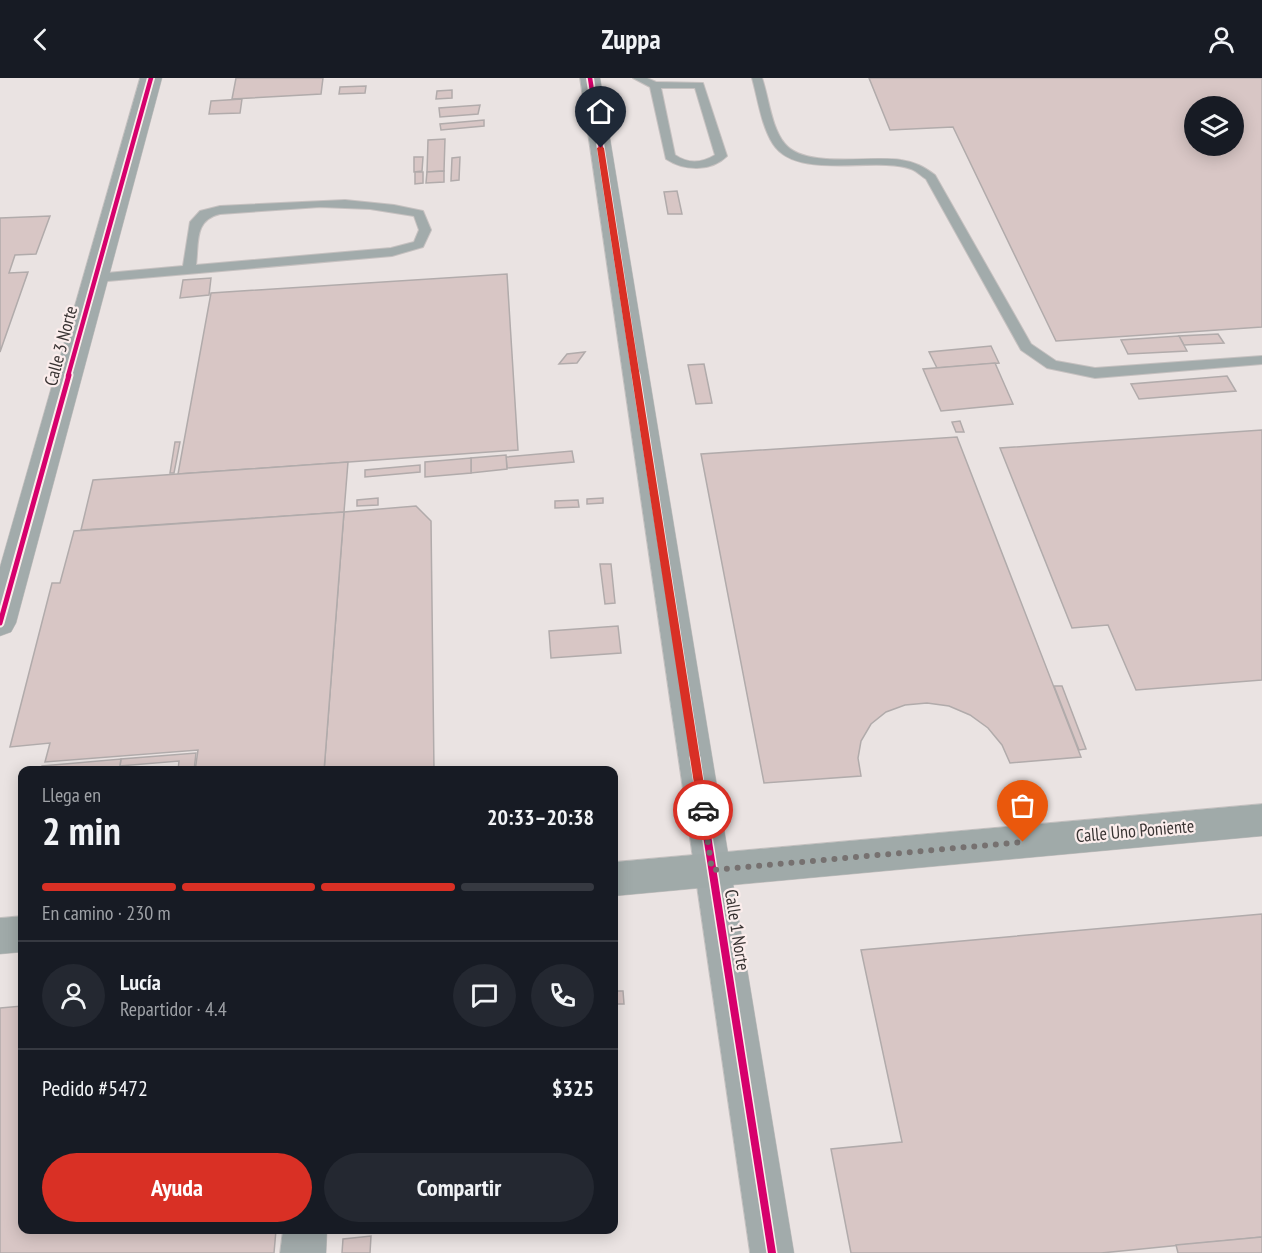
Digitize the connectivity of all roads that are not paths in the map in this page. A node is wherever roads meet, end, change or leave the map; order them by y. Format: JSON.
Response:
{"nodes":[{"id":1,"x":151,"y":78,"type":"edge"},
{"id":2,"x":590,"y":78,"type":"edge"},
{"id":3,"x":638,"y":78,"type":"edge"},
{"id":4,"x":758,"y":78,"type":"edge"},
{"id":5,"x":655,"y":85,"type":"junction"},
{"id":6,"x":189,"y":269,"type":"junction"},
{"id":7,"x":96,"y":278,"type":"junction"},
{"id":8,"x":1262,"y":360,"type":"edge"},
{"id":9,"x":0,"y":623,"type":"edge"},
{"id":10,"x":1262,"y":820,"type":"edge"},
{"id":11,"x":712,"y":870,"type":"junction"},
{"id":12,"x":618,"y":879,"type":"edge"},
{"id":13,"x":18,"y":934,"type":"edge"},
{"id":14,"x":0,"y":936,"type":"edge"},
{"id":15,"x":305,"y":1234,"type":"edge"},
{"id":16,"x":303,"y":1253,"type":"edge"},
{"id":17,"x":772,"y":1253,"type":"edge"}],
"edges":[{"from":1,"to":7,"type":"street","name":"Calle 3 Norte"},
{"from":2,"to":11,"type":"street","name":"Calle 1 Norte"},
{"from":3,"to":5,"type":"lane"},
{"from":4,"to":8,"type":"lane"},
{"from":5,"to":5,"type":"lane"},
{"from":6,"to":6,"type":"lane"},
{"from":6,"to":7,"type":"lane"},
{"from":7,"to":9,"type":"street","name":"Calle 3 Norte"},
{"from":10,"to":11,"type":"main road","name":"Calle Uno Poniente"},
{"from":11,"to":12,"type":"main road","name":"Calle Uno Poniente"},
{"from":11,"to":17,"type":"street","name":"Calle 1 Norte"},
{"from":13,"to":14,"type":"main road"},
{"from":15,"to":16,"type":"street"}]}
